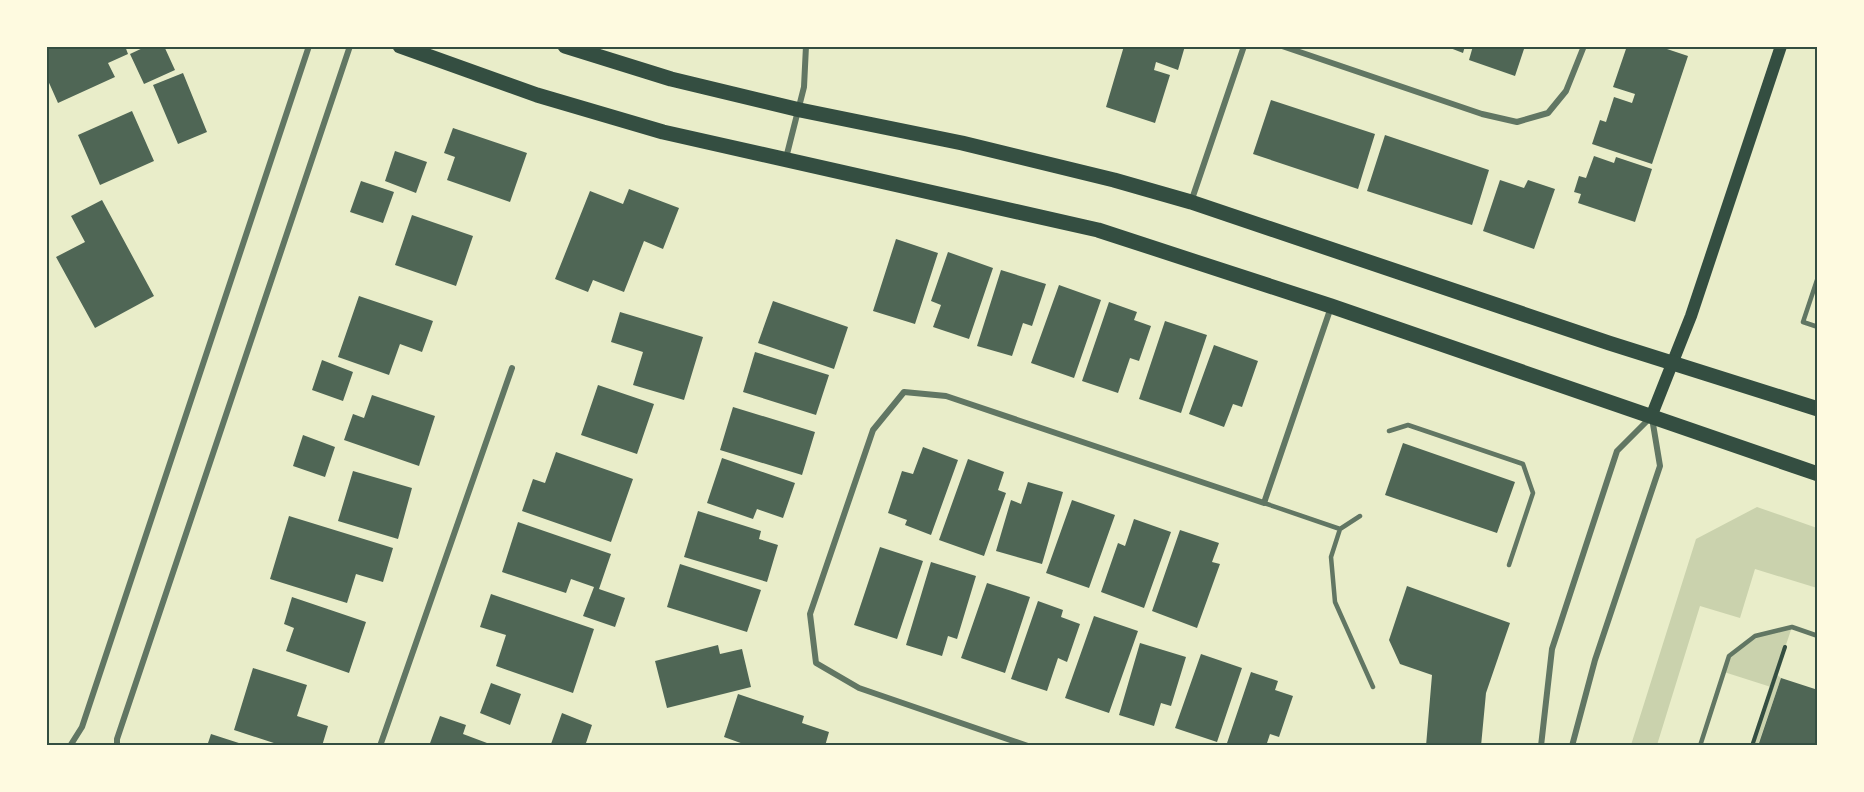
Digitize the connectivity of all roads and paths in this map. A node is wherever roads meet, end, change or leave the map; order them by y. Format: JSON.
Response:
{"nodes":[{"id":1,"x":309,"y":46,"type":"edge"},
{"id":2,"x":350,"y":46,"type":"edge"},
{"id":3,"x":400,"y":46,"type":"edge"},
{"id":4,"x":565,"y":46,"type":"edge"},
{"id":5,"x":806,"y":46,"type":"edge"},
{"id":6,"x":1244,"y":46,"type":"edge"},
{"id":7,"x":1282,"y":46,"type":"edge"},
{"id":8,"x":1584,"y":46,"type":"edge"},
{"id":9,"x":1781,"y":46,"type":"edge"},
{"id":10,"x":800,"y":110,"type":"junction"},
{"id":11,"x":785,"y":161,"type":"junction"},
{"id":12,"x":1191,"y":202,"type":"junction"},
{"id":13,"x":1818,"y":277,"type":"edge"},
{"id":14,"x":1331,"y":306,"type":"junction"},
{"id":15,"x":1818,"y":327,"type":"edge"},
{"id":16,"x":1673,"y":362,"type":"junction"},
{"id":17,"x":512,"y":368,"type":"dead end"},
{"id":18,"x":1818,"y":409,"type":"edge"},
{"id":19,"x":1651,"y":417,"type":"junction"},
{"id":20,"x":1389,"y":431,"type":"dead end"},
{"id":21,"x":1818,"y":474,"type":"edge"},
{"id":22,"x":1264,"y":503,"type":"junction"},
{"id":23,"x":1360,"y":516,"type":"dead end"},
{"id":24,"x":1340,"y":529,"type":"junction"},
{"id":25,"x":1509,"y":565,"type":"dead end"},
{"id":26,"x":1792,"y":627,"type":"junction"},
{"id":27,"x":1818,"y":636,"type":"edge"},
{"id":28,"x":1373,"y":687,"type":"dead end"},
{"id":29,"x":70,"y":746,"type":"edge"},
{"id":30,"x":117,"y":746,"type":"edge"},
{"id":31,"x":380,"y":746,"type":"edge"},
{"id":32,"x":1028,"y":746,"type":"edge"},
{"id":33,"x":1541,"y":746,"type":"edge"},
{"id":34,"x":1572,"y":746,"type":"edge"},
{"id":35,"x":1701,"y":746,"type":"edge"},
{"id":36,"x":1752,"y":746,"type":"edge"}],
"edges":[{"from":1,"to":29,"type":"street"},
{"from":2,"to":30,"type":"street"},
{"from":3,"to":11,"type":"main road"},
{"from":4,"to":10,"type":"main road"},
{"from":5,"to":10,"type":"street"},
{"from":6,"to":12,"type":"street"},
{"from":7,"to":8,"type":"street"},
{"from":9,"to":16,"type":"main road"},
{"from":10,"to":11,"type":"street"},
{"from":10,"to":12,"type":"main road"},
{"from":11,"to":14,"type":"main road"},
{"from":12,"to":16,"type":"main road"},
{"from":13,"to":15,"type":"lane"},
{"from":14,"to":19,"type":"main road"},
{"from":14,"to":22,"type":"street"},
{"from":16,"to":18,"type":"main road"},
{"from":16,"to":19,"type":"main road"},
{"from":17,"to":31,"type":"street"},
{"from":19,"to":21,"type":"main road"},
{"from":19,"to":33,"type":"street"},
{"from":19,"to":34,"type":"street"},
{"from":20,"to":25,"type":"lane"},
{"from":22,"to":24,"type":"lane"},
{"from":22,"to":32,"type":"street"},
{"from":23,"to":24,"type":"lane"},
{"from":24,"to":28,"type":"lane"},
{"from":26,"to":27,"type":"lane"},
{"from":26,"to":35,"type":"lane"},
{"from":26,"to":36,"type":"path"}]}
